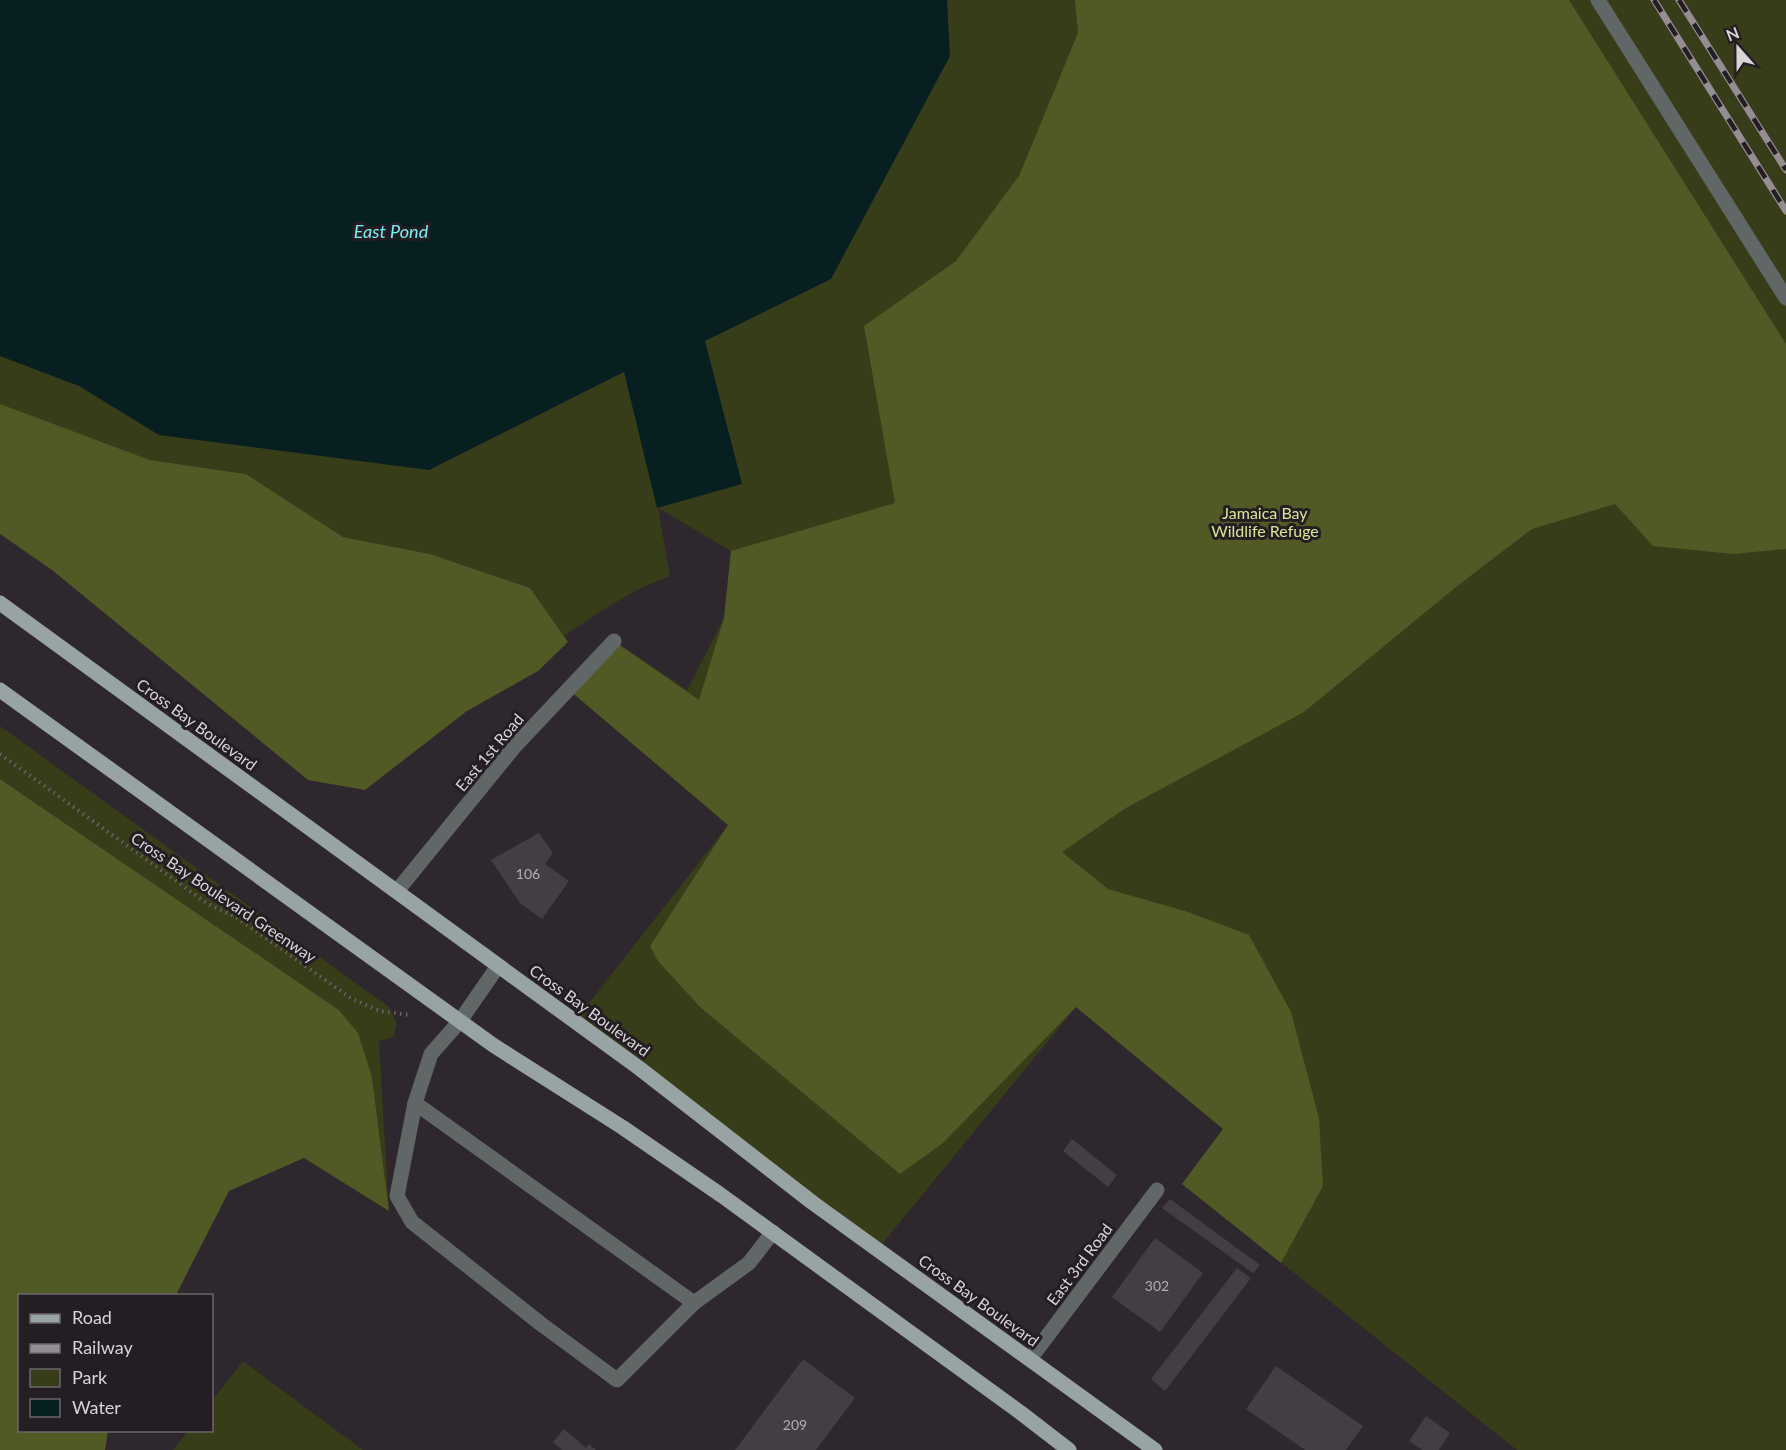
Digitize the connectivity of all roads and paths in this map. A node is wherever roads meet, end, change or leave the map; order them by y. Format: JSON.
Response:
{"nodes":[{"id":1,"x":1598,"y":0,"type":"edge"},
{"id":2,"x":1786,"y":298,"type":"edge"},
{"id":3,"x":0,"y":603,"type":"edge"},
{"id":4,"x":614,"y":640,"type":"dead end"},
{"id":5,"x":0,"y":690,"type":"edge"},
{"id":6,"x":0,"y":754,"type":"edge"},
{"id":7,"x":397,"y":891,"type":"junction"},
{"id":8,"x":498,"y":966,"type":"junction"},
{"id":9,"x":380,"y":1011,"type":"dead end"},
{"id":10,"x":460,"y":1022,"type":"junction"},
{"id":11,"x":415,"y":1103,"type":"junction"},
{"id":12,"x":1157,"y":1190,"type":"dead end"},
{"id":13,"x":773,"y":1232,"type":"junction"},
{"id":14,"x":694,"y":1303,"type":"junction"},
{"id":15,"x":1030,"y":1359,"type":"junction"},
{"id":16,"x":1069,"y":1450,"type":"edge"},
{"id":17,"x":1155,"y":1450,"type":"edge"}],
"edges":[{"from":1,"to":2,"type":"street"},
{"from":3,"to":7,"type":"main road","name":"Cross Bay Boulevard"},
{"from":4,"to":7,"type":"street","name":"East 1st Road"},
{"from":5,"to":10,"type":"main road"},
{"from":6,"to":9,"type":"path","name":"Cross Bay Boulevard Greenway"},
{"from":7,"to":8,"type":"main road","name":"Cross Bay Boulevard"},
{"from":8,"to":10,"type":"street"},
{"from":8,"to":15,"type":"main road","name":"Cross Bay Boulevard"},
{"from":10,"to":11,"type":"street"},
{"from":10,"to":13,"type":"main road"},
{"from":11,"to":14,"type":"street"},
{"from":11,"to":14,"type":"street"},
{"from":12,"to":15,"type":"street","name":"East 3rd Road"},
{"from":13,"to":14,"type":"street"},
{"from":13,"to":16,"type":"main road"},
{"from":15,"to":17,"type":"main road","name":"Cross Bay Boulevard"}]}
